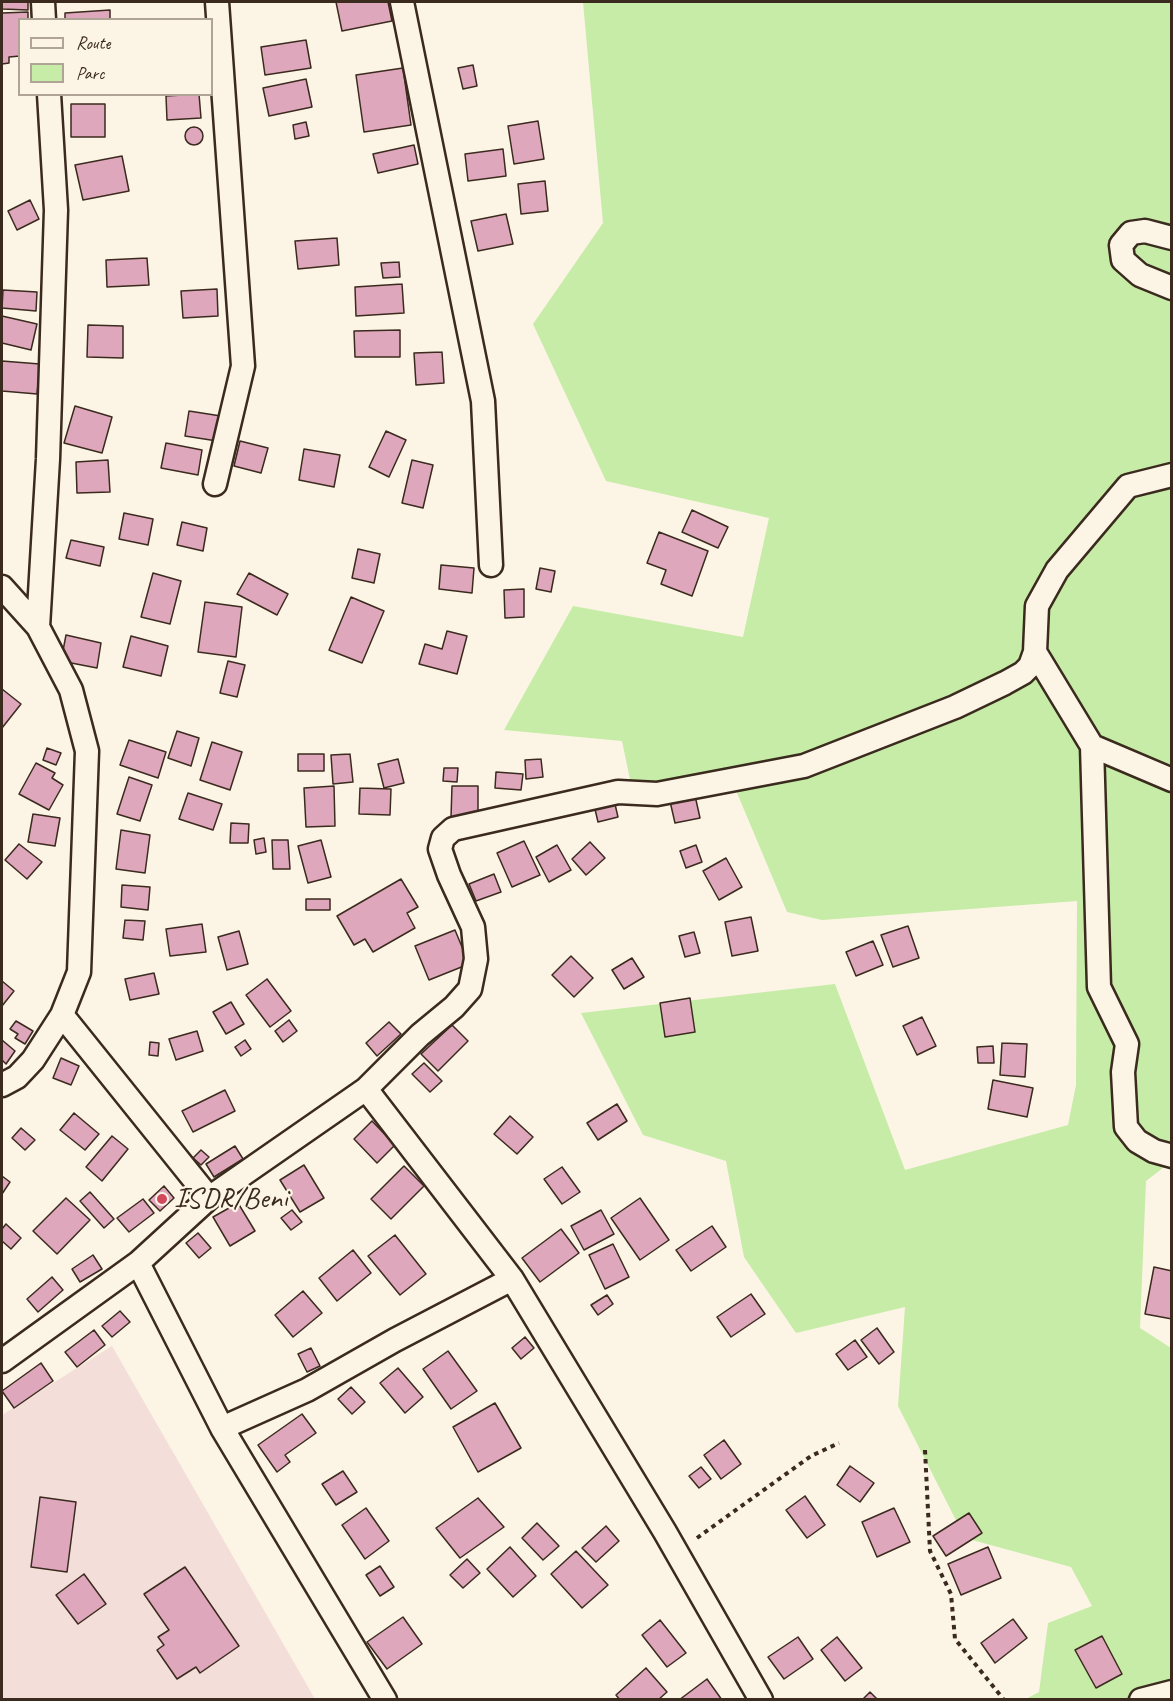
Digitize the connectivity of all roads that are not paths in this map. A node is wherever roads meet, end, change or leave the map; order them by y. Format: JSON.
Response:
{"nodes":[{"id":1,"x":43,"y":2,"type":"edge"},
{"id":2,"x":217,"y":2,"type":"edge"},
{"id":3,"x":402,"y":2,"type":"edge"},
{"id":4,"x":44,"y":18,"type":"edge"},
{"id":5,"x":49,"y":96,"type":"edge"},
{"id":6,"x":1172,"y":238,"type":"edge"},
{"id":7,"x":1172,"y":288,"type":"edge"},
{"id":8,"x":1172,"y":475,"type":"edge"},
{"id":9,"x":215,"y":484,"type":"dead end"},
{"id":10,"x":491,"y":565,"type":"dead end"},
{"id":11,"x":2,"y":587,"type":"edge"},
{"id":12,"x":38,"y":627,"type":"junction"},
{"id":13,"x":1035,"y":652,"type":"junction"},
{"id":14,"x":1092,"y":746,"type":"junction"},
{"id":15,"x":1172,"y":780,"type":"edge"},
{"id":16,"x":62,"y":1015,"type":"junction"},
{"id":17,"x":2,"y":1085,"type":"edge"},
{"id":18,"x":366,"y":1089,"type":"junction"},
{"id":19,"x":1172,"y":1156,"type":"edge"},
{"id":20,"x":209,"y":1198,"type":"junction"},
{"id":21,"x":138,"y":1263,"type":"junction"},
{"id":22,"x":512,"y":1279,"type":"junction"},
{"id":23,"x":2,"y":1361,"type":"edge"},
{"id":24,"x":222,"y":1428,"type":"junction"},
{"id":25,"x":1172,"y":1692,"type":"edge"},
{"id":26,"x":385,"y":1700,"type":"edge"},
{"id":27,"x":761,"y":1700,"type":"edge"},
{"id":28,"x":1141,"y":1700,"type":"edge"}],
"edges":[{"from":1,"to":4,"type":"street"},
{"from":2,"to":9,"type":"street"},
{"from":3,"to":10,"type":"street"},
{"from":5,"to":12,"type":"street"},
{"from":6,"to":7,"type":"street"},
{"from":8,"to":13,"type":"street"},
{"from":11,"to":12,"type":"street"},
{"from":12,"to":16,"type":"street"},
{"from":13,"to":14,"type":"street"},
{"from":13,"to":18,"type":"street"},
{"from":14,"to":15,"type":"street"},
{"from":14,"to":19,"type":"street"},
{"from":16,"to":17,"type":"street"},
{"from":16,"to":20,"type":"street"},
{"from":18,"to":20,"type":"street"},
{"from":18,"to":22,"type":"street"},
{"from":20,"to":21,"type":"street"},
{"from":21,"to":23,"type":"street"},
{"from":21,"to":24,"type":"street"},
{"from":22,"to":24,"type":"street"},
{"from":22,"to":27,"type":"street"},
{"from":24,"to":26,"type":"street"},
{"from":25,"to":28,"type":"street"}]}
